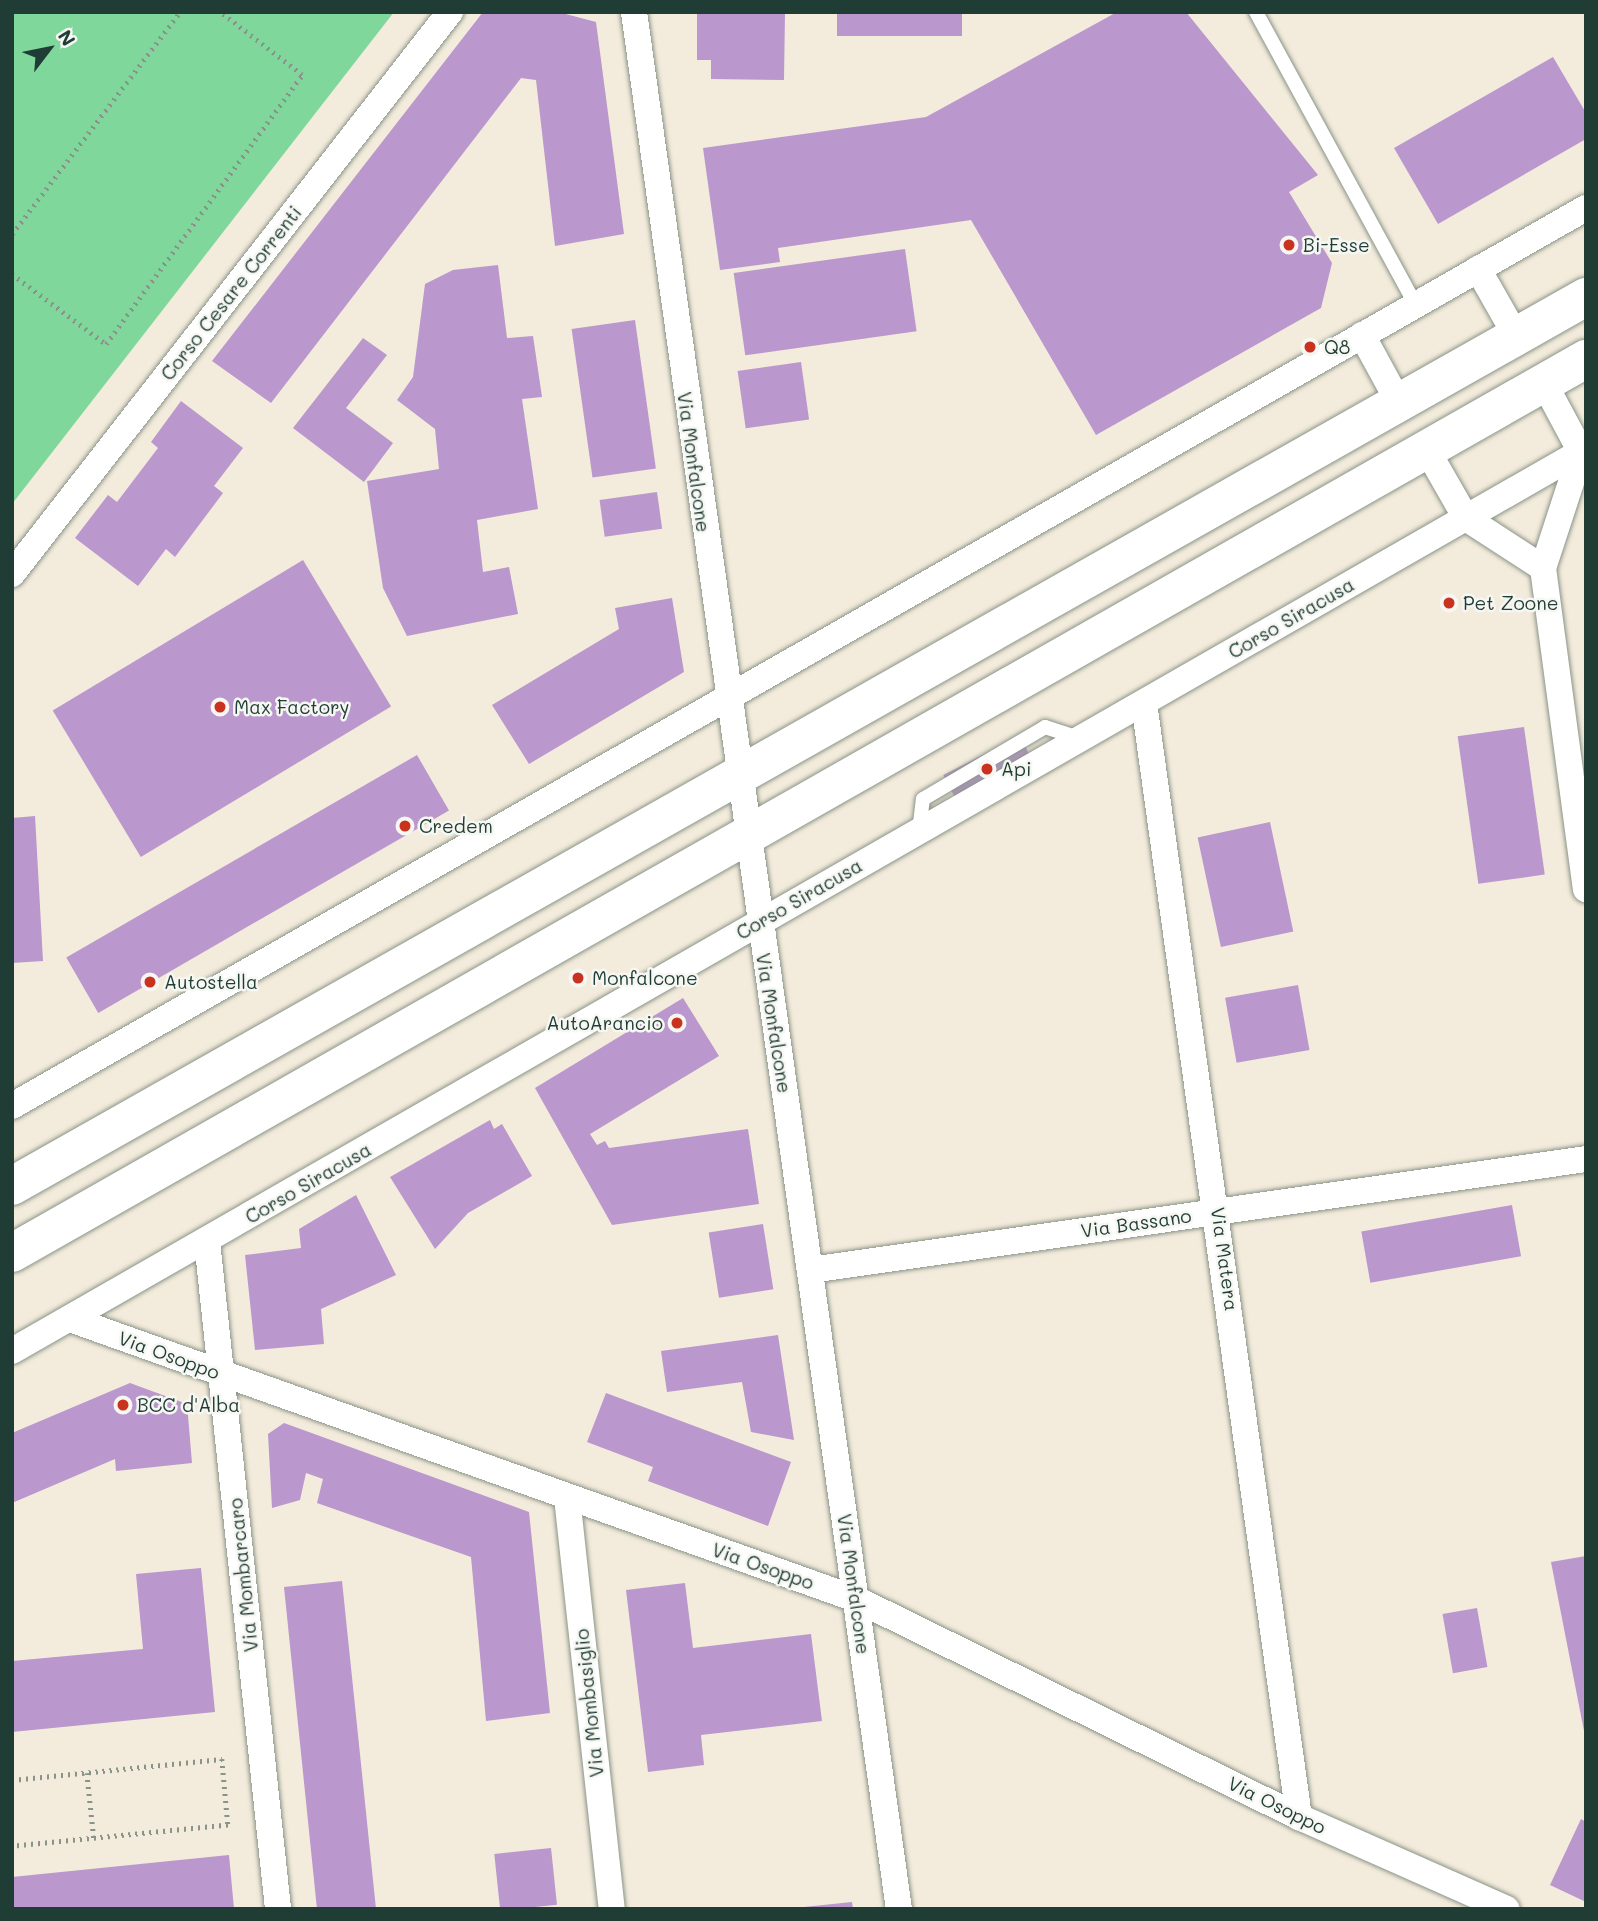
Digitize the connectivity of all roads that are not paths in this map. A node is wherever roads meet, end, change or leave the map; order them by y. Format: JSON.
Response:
{"nodes":[{"id":1,"x":450,"y":12,"type":"edge"},
{"id":2,"x":634,"y":12,"type":"edge"},
{"id":3,"x":1255,"y":12,"type":"edge"},
{"id":4,"x":1586,"y":208,"type":"edge"},
{"id":5,"x":1478,"y":269,"type":"junction"},
{"id":6,"x":1586,"y":297,"type":"edge"},
{"id":7,"x":1415,"y":304,"type":"junction"},
{"id":8,"x":1362,"y":335,"type":"junction"},
{"id":9,"x":1516,"y":337,"type":"junction"},
{"id":10,"x":1586,"y":359,"type":"edge"},
{"id":11,"x":1544,"y":383,"type":"junction"},
{"id":12,"x":1399,"y":402,"type":"junction"},
{"id":13,"x":1427,"y":450,"type":"junction"},
{"id":14,"x":1583,"y":451,"type":"edge"},
{"id":15,"x":1466,"y":518,"type":"junction"},
{"id":16,"x":1544,"y":568,"type":"junction"},
{"id":17,"x":12,"y":574,"type":"edge"},
{"id":18,"x":727,"y":701,"type":"junction"},
{"id":19,"x":1144,"y":703,"type":"junction"},
{"id":20,"x":737,"y":775,"type":"junction"},
{"id":21,"x":1580,"y":797,"type":"edge"},
{"id":22,"x":746,"y":836,"type":"junction"},
{"id":23,"x":1586,"y":889,"type":"edge"},
{"id":24,"x":758,"y":922,"type":"junction"},
{"id":25,"x":12,"y":1106,"type":"edge"},
{"id":26,"x":1586,"y":1159,"type":"edge"},
{"id":27,"x":12,"y":1186,"type":"edge"},
{"id":28,"x":1219,"y":1212,"type":"junction"},
{"id":29,"x":207,"y":1241,"type":"junction"},
{"id":30,"x":12,"y":1253,"type":"edge"},
{"id":31,"x":811,"y":1270,"type":"junction"},
{"id":32,"x":70,"y":1319,"type":"junction"},
{"id":33,"x":12,"y":1350,"type":"edge"},
{"id":34,"x":221,"y":1374,"type":"junction"},
{"id":35,"x":567,"y":1497,"type":"junction"},
{"id":36,"x":856,"y":1599,"type":"junction"},
{"id":37,"x":1299,"y":1816,"type":"junction"},
{"id":38,"x":278,"y":1909,"type":"edge"},
{"id":39,"x":612,"y":1909,"type":"edge"},
{"id":40,"x":900,"y":1909,"type":"edge"},
{"id":41,"x":1507,"y":1909,"type":"edge"}],
"edges":[{"from":1,"to":17,"type":"street","name":"Corso Cesare Correnti"},
{"from":2,"to":18,"type":"street","name":"Via Monfalcone"},
{"from":3,"to":7,"type":"lane"},
{"from":4,"to":5,"type":"street"},
{"from":5,"to":7,"type":"street"},
{"from":5,"to":9,"type":"street"},
{"from":6,"to":9,"type":"main road"},
{"from":7,"to":8,"type":"street"},
{"from":8,"to":12,"type":"street"},
{"from":8,"to":18,"type":"street"},
{"from":9,"to":12,"type":"main road"},
{"from":10,"to":11,"type":"main road"},
{"from":11,"to":13,"type":"main road"},
{"from":11,"to":14,"type":"street"},
{"from":12,"to":20,"type":"main road"},
{"from":13,"to":15,"type":"street"},
{"from":13,"to":22,"type":"main road"},
{"from":14,"to":15,"type":"street","name":"Corso Siracusa"},
{"from":14,"to":16,"type":"street"},
{"from":15,"to":16,"type":"street"},
{"from":15,"to":19,"type":"street","name":"Corso Siracusa"},
{"from":16,"to":21,"type":"street"},
{"from":18,"to":20,"type":"street","name":"Via Monfalcone"},
{"from":18,"to":25,"type":"street"},
{"from":19,"to":24,"type":"street","name":"Corso Siracusa"},
{"from":19,"to":28,"type":"street","name":"Via Matera"},
{"from":20,"to":22,"type":"street","name":"Via Monfalcone"},
{"from":20,"to":27,"type":"main road"},
{"from":21,"to":23,"type":"street"},
{"from":22,"to":24,"type":"street","name":"Via Monfalcone"},
{"from":22,"to":30,"type":"main road"},
{"from":24,"to":29,"type":"street","name":"Corso Siracusa"},
{"from":24,"to":31,"type":"street","name":"Via Monfalcone"},
{"from":26,"to":28,"type":"street","name":"Via Bassano"},
{"from":28,"to":31,"type":"street","name":"Via Bassano"},
{"from":28,"to":37,"type":"street","name":"Via Matera"},
{"from":29,"to":32,"type":"street","name":"Corso Siracusa"},
{"from":29,"to":34,"type":"street","name":"Via Mombarcaro"},
{"from":31,"to":36,"type":"street","name":"Via Monfalcone"},
{"from":32,"to":33,"type":"street","name":"Corso Siracusa"},
{"from":32,"to":34,"type":"street","name":"Via Osoppo"},
{"from":34,"to":35,"type":"street","name":"Via Osoppo"},
{"from":34,"to":38,"type":"street","name":"Via Mombarcaro"},
{"from":35,"to":36,"type":"street","name":"Via Osoppo"},
{"from":35,"to":39,"type":"street","name":"Via Mombasiglio"},
{"from":36,"to":37,"type":"street","name":"Via Osoppo"},
{"from":36,"to":40,"type":"street","name":"Via Monfalcone"},
{"from":37,"to":41,"type":"street","name":"Via Osoppo"}]}
